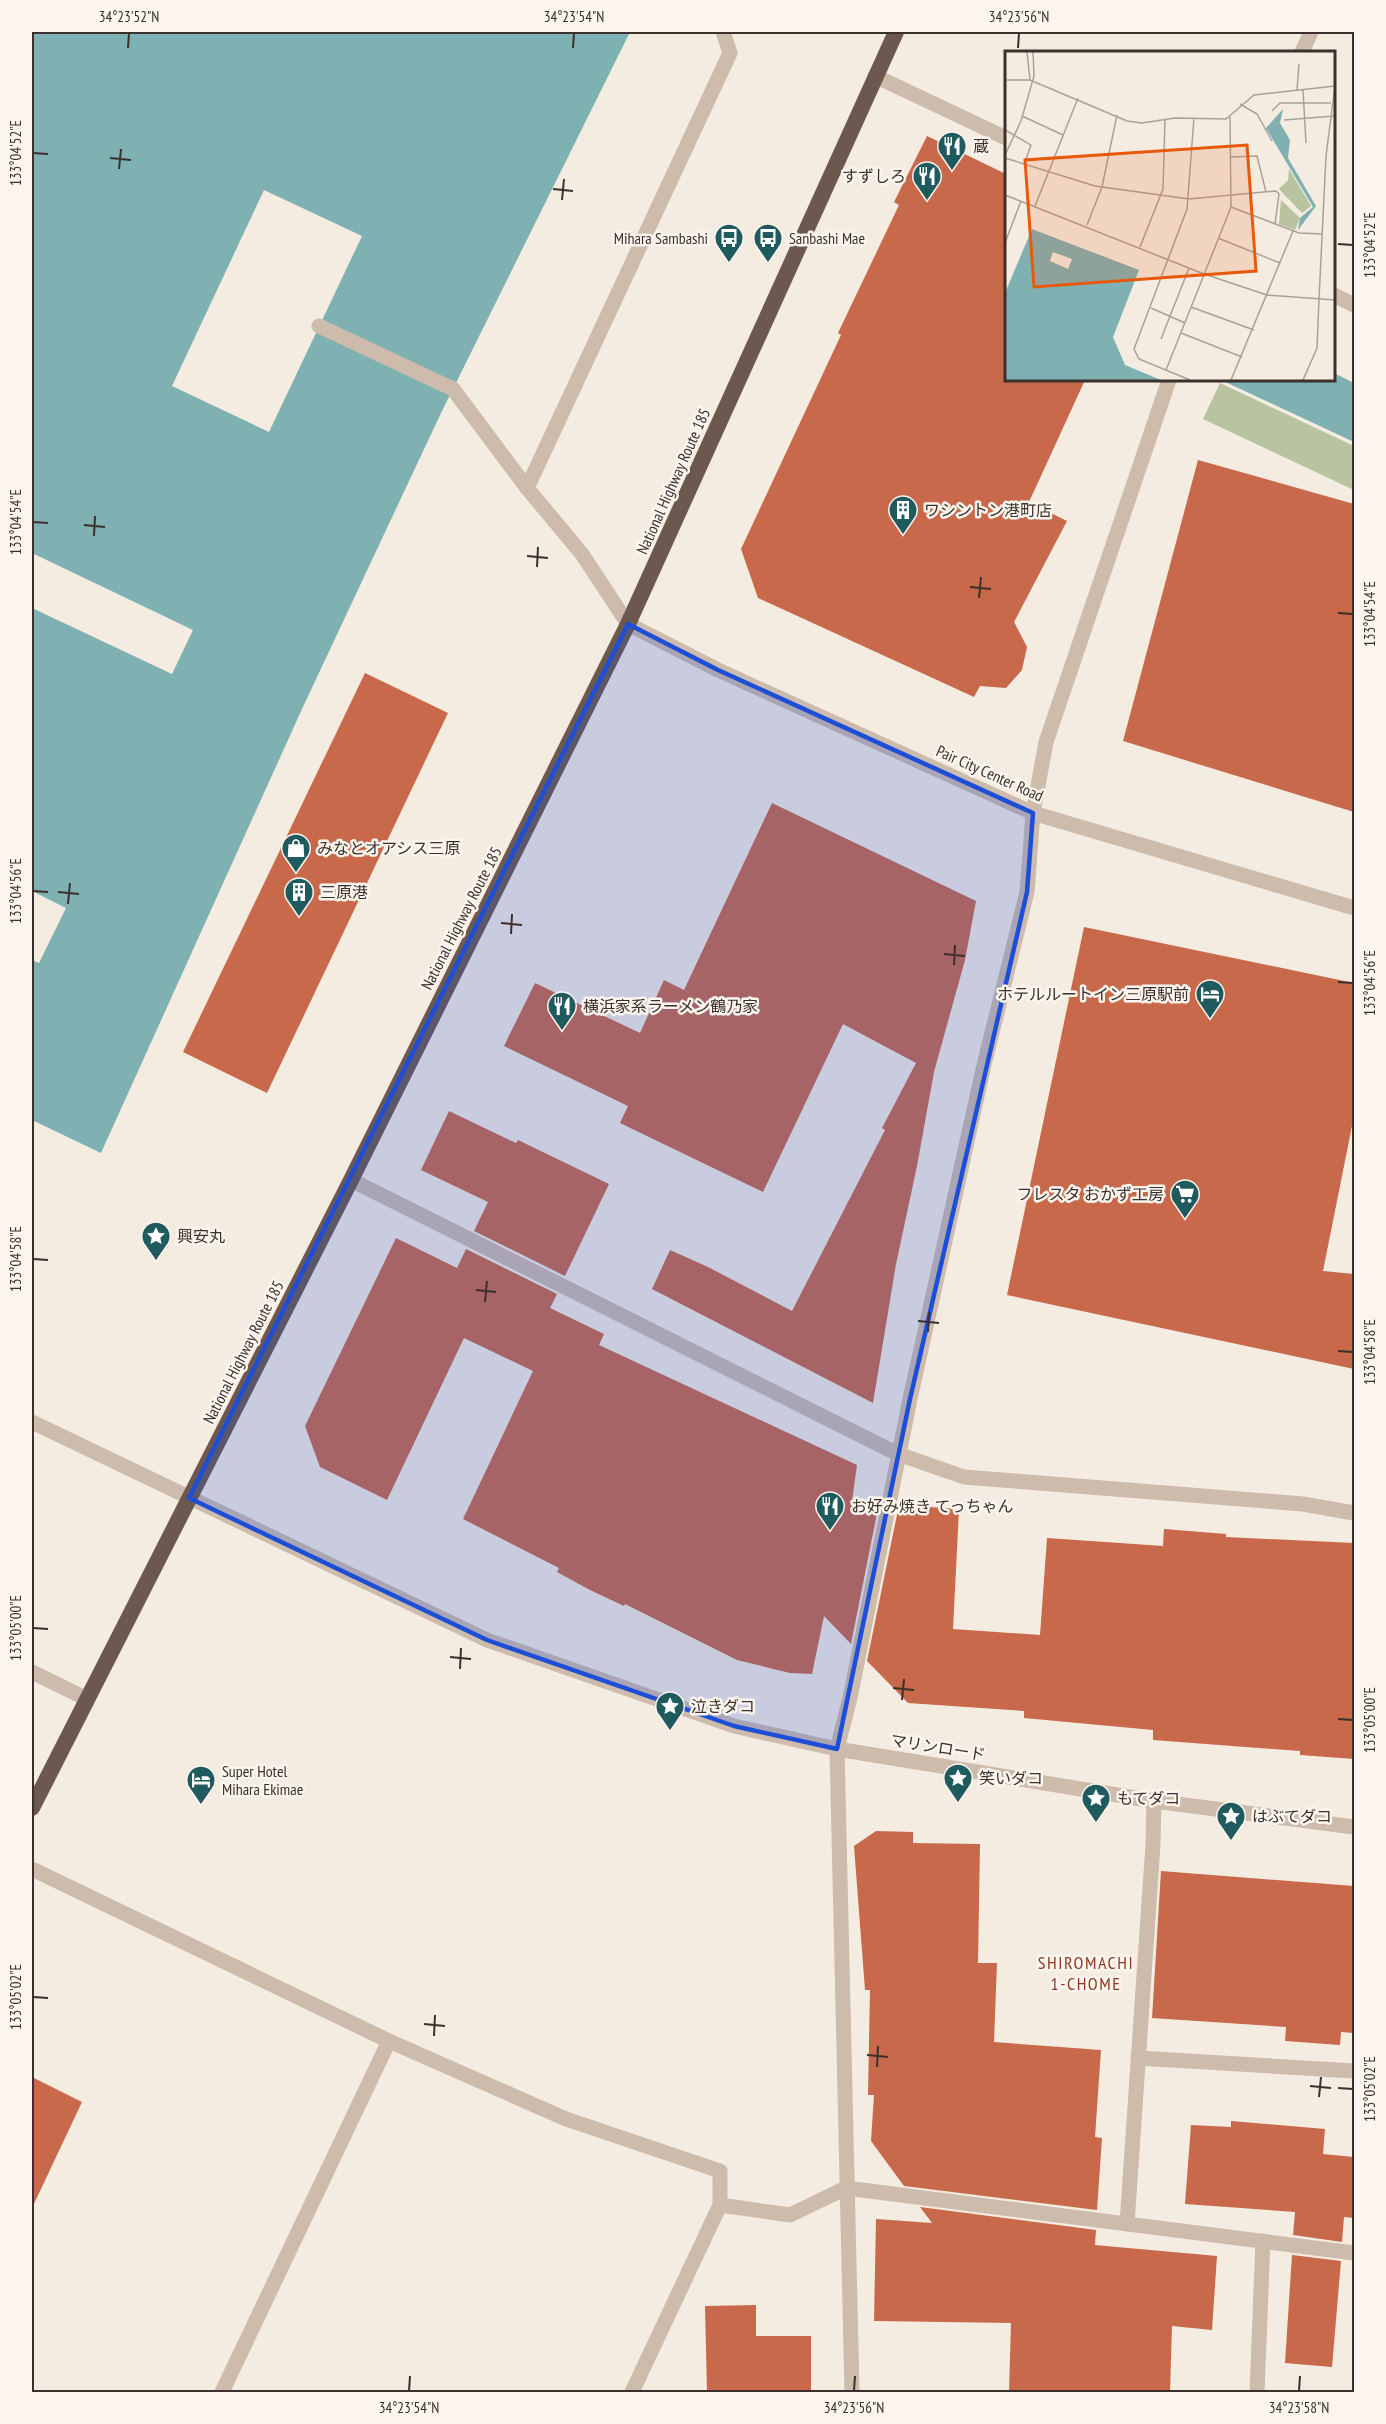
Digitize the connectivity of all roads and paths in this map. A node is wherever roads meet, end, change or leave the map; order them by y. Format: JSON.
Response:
{"nodes":[{"id":1,"x":723,"y":32,"type":"edge"},
{"id":2,"x":896,"y":32,"type":"edge"},
{"id":3,"x":1311,"y":32,"type":"edge"},
{"id":4,"x":1302,"y":51,"type":"edge"},
{"id":5,"x":875,"y":76,"type":"junction"},
{"id":6,"x":1005,"y":138,"type":"edge"},
{"id":7,"x":1335,"y":296,"type":"edge"},
{"id":8,"x":1354,"y":305,"type":"edge"},
{"id":9,"x":319,"y":326,"type":"dead end"},
{"id":10,"x":1169,"y":381,"type":"edge"},
{"id":11,"x":527,"y":488,"type":"junction"},
{"id":12,"x":628,"y":624,"type":"junction"},
{"id":13,"x":1033,"y":813,"type":"junction"},
{"id":14,"x":1354,"y":908,"type":"edge"},
{"id":15,"x":351,"y":1179,"type":"junction"},
{"id":16,"x":32,"y":1422,"type":"edge"},
{"id":17,"x":898,"y":1454,"type":"junction"},
{"id":18,"x":189,"y":1498,"type":"junction"},
{"id":19,"x":1354,"y":1513,"type":"edge"},
{"id":20,"x":32,"y":1672,"type":"edge"},
{"id":21,"x":87,"y":1700,"type":"junction"},
{"id":22,"x":837,"y":1749,"type":"junction"},
{"id":23,"x":1154,"y":1801,"type":"junction"},
{"id":24,"x":32,"y":1808,"type":"edge"},
{"id":25,"x":1354,"y":1827,"type":"edge"},
{"id":26,"x":32,"y":1869,"type":"edge"},
{"id":27,"x":389,"y":2041,"type":"junction"},
{"id":28,"x":1138,"y":2058,"type":"junction"},
{"id":29,"x":1354,"y":2071,"type":"edge"},
{"id":30,"x":846,"y":2188,"type":"junction"},
{"id":31,"x":720,"y":2205,"type":"junction"},
{"id":32,"x":1127,"y":2224,"type":"junction"},
{"id":33,"x":1263,"y":2241,"type":"junction"},
{"id":34,"x":1354,"y":2253,"type":"edge"},
{"id":35,"x":222,"y":2392,"type":"edge"},
{"id":36,"x":632,"y":2392,"type":"edge"},
{"id":37,"x":852,"y":2392,"type":"edge"},
{"id":38,"x":1257,"y":2392,"type":"edge"}],
"edges":[{"from":1,"to":11,"type":"street"},
{"from":2,"to":5,"type":"highway","name":"National Highway Route 185"},
{"from":3,"to":4,"type":"street"},
{"from":5,"to":6,"type":"street"},
{"from":5,"to":12,"type":"highway","name":"National Highway Route 185"},
{"from":7,"to":8,"type":"street"},
{"from":9,"to":11,"type":"street"},
{"from":10,"to":13,"type":"street"},
{"from":11,"to":12,"type":"street"},
{"from":12,"to":13,"type":"street","name":"Pair City Center Road"},
{"from":12,"to":15,"type":"highway","name":"National Highway Route 185"},
{"from":13,"to":14,"type":"street","name":"Pair City Center Road"},
{"from":13,"to":17,"type":"street"},
{"from":15,"to":17,"type":"street"},
{"from":15,"to":18,"type":"highway","name":"National Highway Route 185"},
{"from":16,"to":18,"type":"street","name":"マリンロード"},
{"from":17,"to":19,"type":"street"},
{"from":17,"to":22,"type":"street"},
{"from":18,"to":21,"type":"highway","name":"National Highway Route 185"},
{"from":18,"to":22,"type":"street","name":"マリンロード"},
{"from":20,"to":21,"type":"street"},
{"from":21,"to":24,"type":"highway","name":"National Highway Route 185"},
{"from":22,"to":23,"type":"street","name":"マリンロード"},
{"from":22,"to":30,"type":"street"},
{"from":23,"to":25,"type":"street","name":"マリンロード"},
{"from":23,"to":28,"type":"street"},
{"from":26,"to":27,"type":"street"},
{"from":27,"to":31,"type":"street"},
{"from":27,"to":35,"type":"street"},
{"from":28,"to":29,"type":"street"},
{"from":28,"to":32,"type":"street"},
{"from":30,"to":31,"type":"street"},
{"from":30,"to":32,"type":"street"},
{"from":30,"to":37,"type":"street"},
{"from":31,"to":36,"type":"street"},
{"from":32,"to":33,"type":"street"},
{"from":33,"to":34,"type":"street"},
{"from":33,"to":38,"type":"street"}]}
